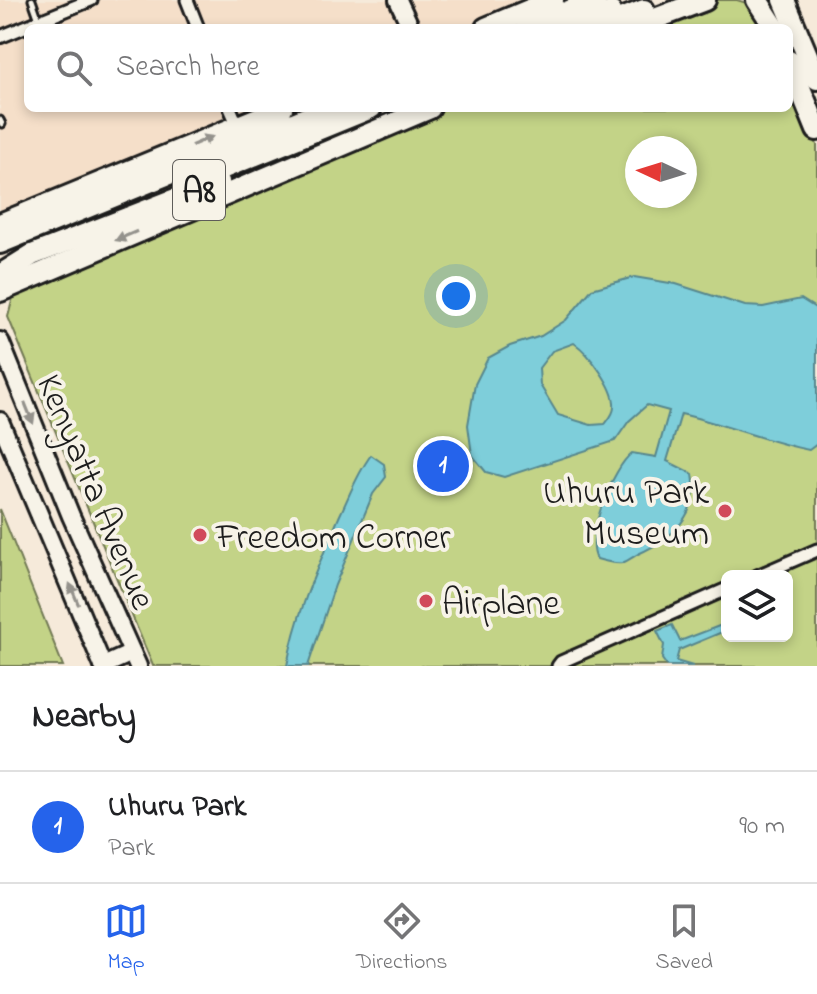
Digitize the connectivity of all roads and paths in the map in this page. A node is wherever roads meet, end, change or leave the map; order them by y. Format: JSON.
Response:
{"nodes":[{"id":1,"x":32,"y":0,"type":"edge"},
{"id":2,"x":91,"y":0,"type":"edge"},
{"id":3,"x":187,"y":0,"type":"edge"},
{"id":4,"x":398,"y":0,"type":"edge"},
{"id":5,"x":553,"y":0,"type":"edge"},
{"id":6,"x":596,"y":0,"type":"edge"},
{"id":7,"x":641,"y":0,"type":"edge"},
{"id":8,"x":670,"y":0,"type":"edge"},
{"id":9,"x":705,"y":0,"type":"edge"},
{"id":10,"x":757,"y":0,"type":"edge"},
{"id":11,"x":784,"y":0,"type":"edge"},
{"id":12,"x":39,"y":21,"type":"junction"},
{"id":13,"x":32,"y":24,"type":"edge"},
{"id":14,"x":196,"y":24,"type":"edge"},
{"id":15,"x":409,"y":24,"type":"edge"},
{"id":16,"x":496,"y":24,"type":"edge"},
{"id":17,"x":537,"y":24,"type":"edge"},
{"id":18,"x":580,"y":24,"type":"edge"},
{"id":19,"x":609,"y":24,"type":"edge"},
{"id":20,"x":642,"y":24,"type":"edge"},
{"id":21,"x":772,"y":24,"type":"edge"},
{"id":22,"x":24,"y":27,"type":"edge"},
{"id":23,"x":0,"y":37,"type":"edge"},
{"id":24,"x":793,"y":71,"type":"edge"},
{"id":25,"x":817,"y":79,"type":"edge"},
{"id":26,"x":261,"y":112,"type":"edge"},
{"id":27,"x":320,"y":112,"type":"edge"},
{"id":28,"x":361,"y":112,"type":"edge"},
{"id":29,"x":390,"y":112,"type":"edge"},
{"id":30,"x":421,"y":112,"type":"edge"},
{"id":31,"x":234,"y":117,"type":"edge"},
{"id":32,"x":817,"y":130,"type":"edge"},
{"id":33,"x":0,"y":224,"type":"edge"},
{"id":34,"x":0,"y":243,"type":"edge"},
{"id":35,"x":0,"y":260,"type":"edge"},
{"id":36,"x":0,"y":275,"type":"edge"},
{"id":37,"x":0,"y":291,"type":"edge"},
{"id":38,"x":0,"y":341,"type":"edge"},
{"id":39,"x":0,"y":421,"type":"edge"},
{"id":40,"x":817,"y":550,"type":"edge"},
{"id":41,"x":771,"y":570,"type":"edge"},
{"id":42,"x":721,"y":592,"type":"edge"},
{"id":43,"x":135,"y":659,"type":"edge"},
{"id":44,"x":103,"y":666,"type":"edge"},
{"id":45,"x":558,"y":666,"type":"edge"}],
"edges":[{"from":1,"to":12,"type":"lane"},
{"from":2,"to":12,"type":"street"},
{"from":3,"to":14,"type":"street"},
{"from":4,"to":15,"type":"main road"},
{"from":5,"to":16,"type":"highway"},
{"from":6,"to":17,"type":"highway"},
{"from":7,"to":18,"type":"highway"},
{"from":8,"to":19,"type":"highway"},
{"from":9,"to":20,"type":"highway"},
{"from":10,"to":21,"type":"highway"},
{"from":11,"to":25,"type":"highway"},
{"from":12,"to":13,"type":"street"},
{"from":22,"to":23,"type":"street"},
{"from":24,"to":32,"type":"highway"},
{"from":26,"to":31,"type":"highway","number":"A8"},
{"from":27,"to":34,"type":"highway"},
{"from":28,"to":35,"type":"highway"},
{"from":29,"to":36,"type":"highway","number":"A8"},
{"from":30,"to":37,"type":"highway","one_way":true},
{"from":33,"to":31,"type":"highway","number":"A8","one_way":true},
{"from":38,"to":43,"type":"main road","name":"Kenyatta Avenue","one_way":true},
{"from":44,"to":39,"type":"main road","name":"Kenyatta Avenue","one_way":true},
{"from":40,"to":41,"type":"street"},
{"from":42,"to":45,"type":"street"},
{"from":43,"to":44,"type":"main road"}]}
